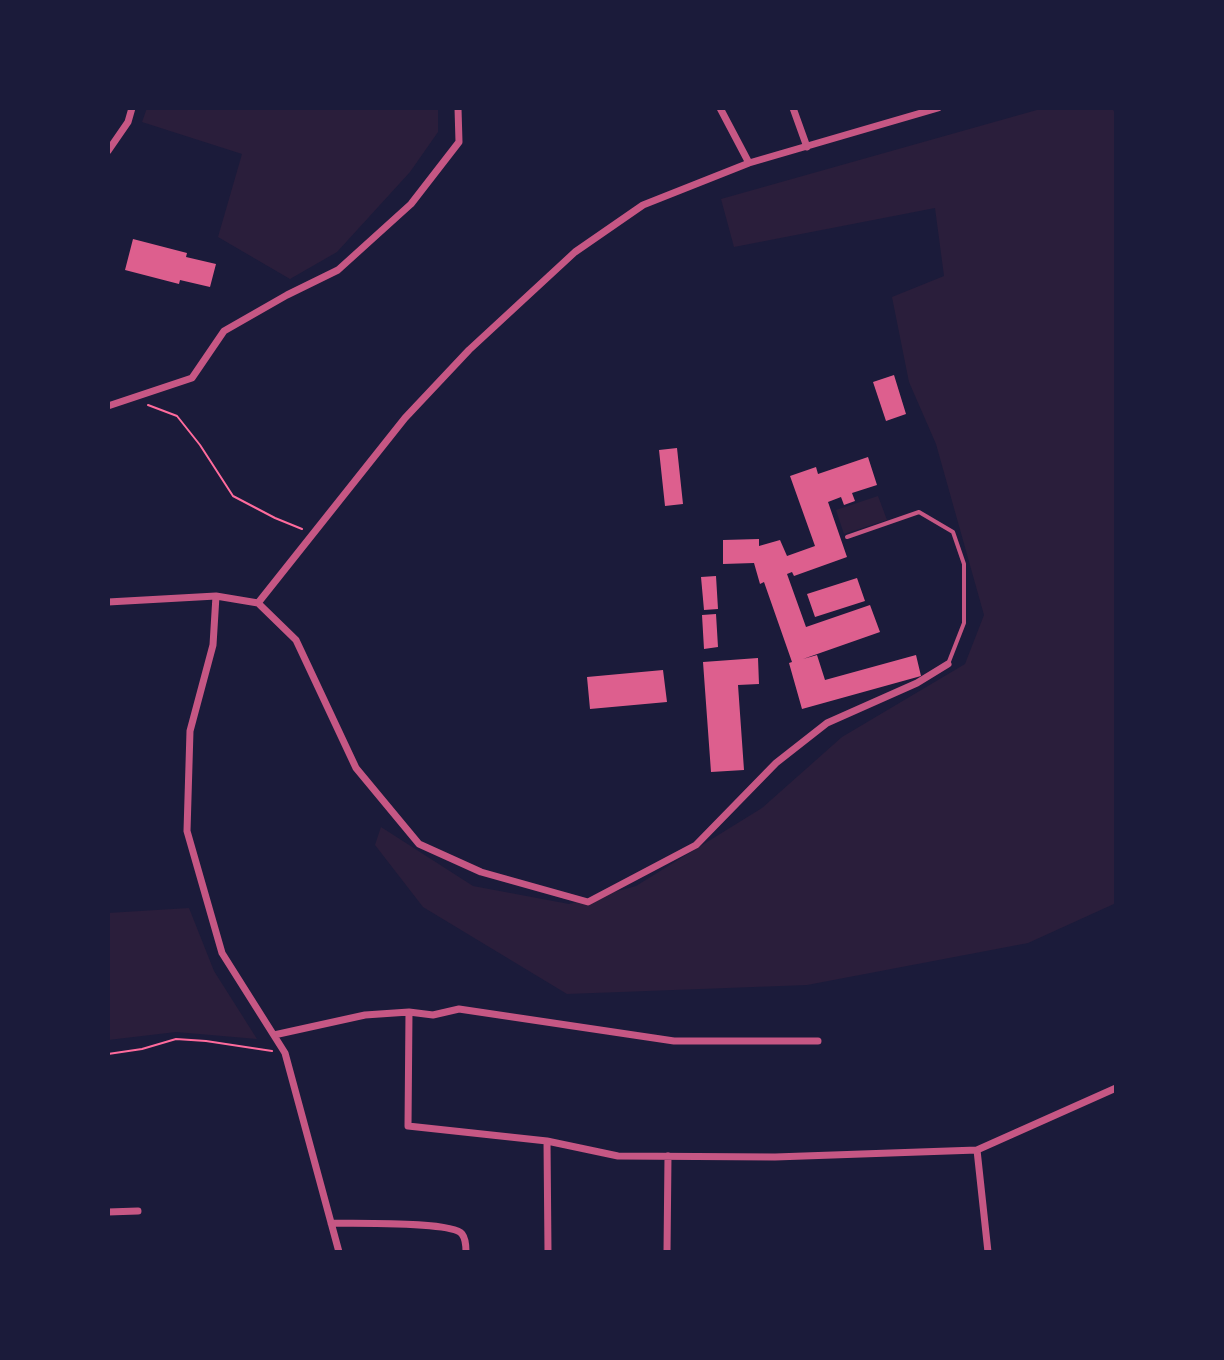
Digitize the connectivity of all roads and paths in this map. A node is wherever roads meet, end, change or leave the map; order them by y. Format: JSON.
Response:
{"nodes":[{"id":1,"x":132,"y":108,"type":"edge"},
{"id":2,"x":458,"y":108,"type":"edge"},
{"id":3,"x":720,"y":108,"type":"edge"},
{"id":4,"x":793,"y":108,"type":"edge"},
{"id":5,"x":938,"y":108,"type":"edge"},
{"id":6,"x":807,"y":147,"type":"junction"},
{"id":7,"x":108,"y":151,"type":"edge"},
{"id":8,"x":749,"y":163,"type":"junction"},
{"id":9,"x":132,"y":399,"type":"junction"},
{"id":10,"x":108,"y":406,"type":"edge"},
{"id":11,"x":314,"y":533,"type":"junction"},
{"id":12,"x":847,"y":537,"type":"dead end"},
{"id":13,"x":216,"y":596,"type":"junction"},
{"id":14,"x":108,"y":602,"type":"edge"},
{"id":15,"x":258,"y":603,"type":"junction"},
{"id":16,"x":948,"y":664,"type":"joint"},
{"id":17,"x":409,"y":1012,"type":"junction"},
{"id":18,"x":274,"y":1035,"type":"junction"},
{"id":19,"x":818,"y":1041,"type":"dead end"},
{"id":20,"x":285,"y":1053,"type":"junction"},
{"id":21,"x":108,"y":1054,"type":"edge"},
{"id":22,"x":1116,"y":1088,"type":"edge"},
{"id":23,"x":547,"y":1141,"type":"junction"},
{"id":24,"x":977,"y":1150,"type":"junction"},
{"id":25,"x":668,"y":1156,"type":"junction"},
{"id":26,"x":138,"y":1211,"type":"dead end"},
{"id":27,"x":108,"y":1212,"type":"edge"},
{"id":28,"x":331,"y":1223,"type":"junction"},
{"id":29,"x":339,"y":1252,"type":"edge"},
{"id":30,"x":466,"y":1252,"type":"edge"},
{"id":31,"x":548,"y":1252,"type":"edge"},
{"id":32,"x":667,"y":1252,"type":"edge"},
{"id":33,"x":988,"y":1252,"type":"edge"}],
"edges":[{"from":1,"to":7,"type":"street"},
{"from":2,"to":9,"type":"street"},
{"from":3,"to":8,"type":"street"},
{"from":4,"to":6,"type":"street"},
{"from":5,"to":6,"type":"street"},
{"from":6,"to":8,"type":"street"},
{"from":8,"to":11,"type":"street"},
{"from":9,"to":10,"type":"street"},
{"from":9,"to":11,"type":"path"},
{"from":11,"to":15,"type":"street"},
{"from":12,"to":16,"type":"lane"},
{"from":13,"to":14,"type":"street"},
{"from":13,"to":15,"type":"street"},
{"from":13,"to":18,"type":"street"},
{"from":15,"to":16,"type":"street"},
{"from":17,"to":18,"type":"street"},
{"from":17,"to":19,"type":"street"},
{"from":17,"to":23,"type":"street"},
{"from":18,"to":20,"type":"street"},
{"from":20,"to":21,"type":"path"},
{"from":20,"to":28,"type":"street"},
{"from":22,"to":24,"type":"street"},
{"from":23,"to":25,"type":"street"},
{"from":23,"to":31,"type":"street"},
{"from":24,"to":25,"type":"street"},
{"from":24,"to":33,"type":"street"},
{"from":25,"to":32,"type":"street"},
{"from":26,"to":27,"type":"street"},
{"from":28,"to":29,"type":"street"},
{"from":28,"to":30,"type":"street"}]}
